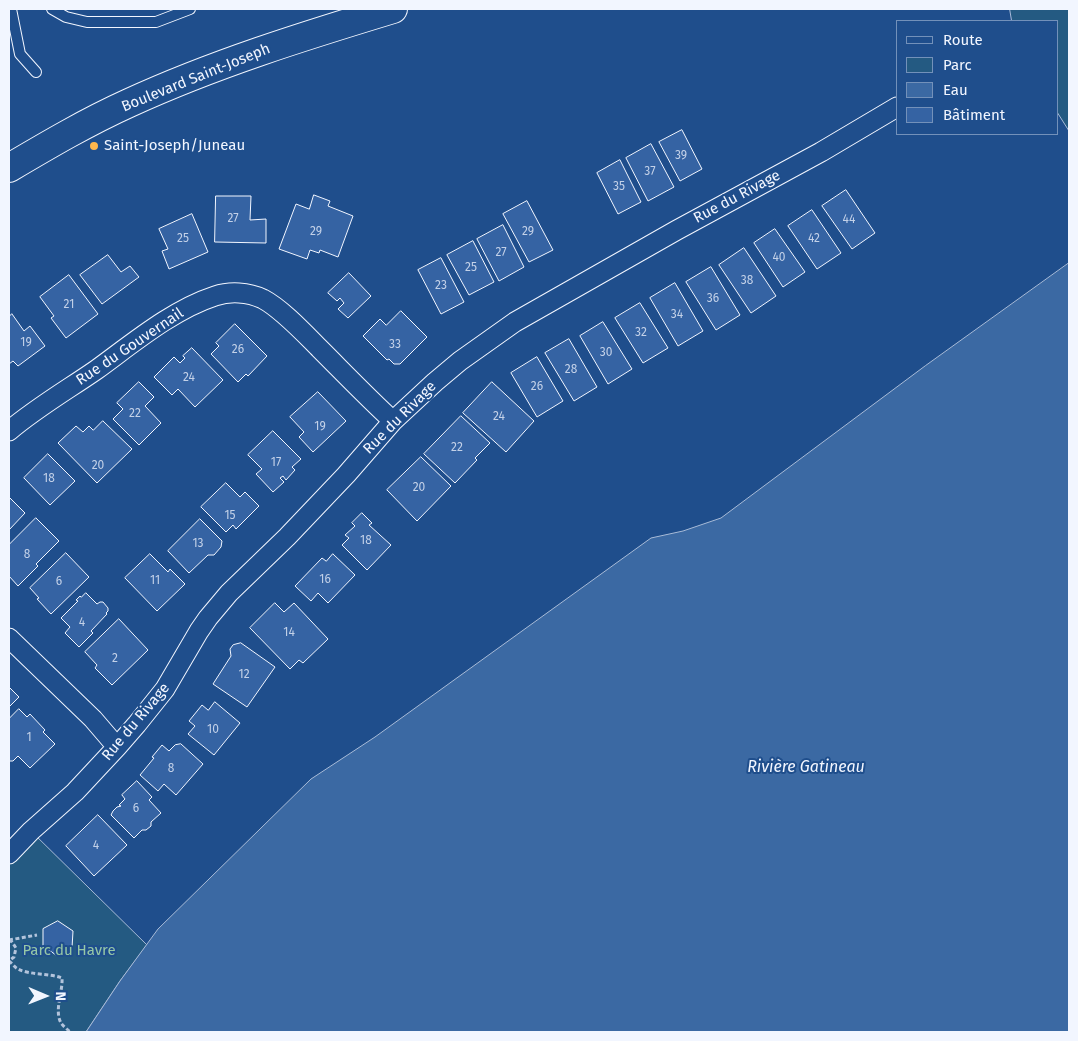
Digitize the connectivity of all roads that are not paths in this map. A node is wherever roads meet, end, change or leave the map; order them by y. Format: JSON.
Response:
{"nodes":[{"id":1,"x":11,"y":9,"type":"edge"},
{"id":2,"x":52,"y":9,"type":"edge"},
{"id":3,"x":190,"y":9,"type":"edge"},
{"id":4,"x":393,"y":9,"type":"edge"},
{"id":5,"x":36,"y":72,"type":"dead end"},
{"id":6,"x":896,"y":108,"type":"edge"},
{"id":7,"x":9,"y":168,"type":"edge"},
{"id":8,"x":393,"y":421,"type":"junction"},
{"id":9,"x":9,"y":431,"type":"edge"},
{"id":10,"x":9,"y":638,"type":"edge"},
{"id":11,"x":118,"y":748,"type":"junction"},
{"id":12,"x":9,"y":854,"type":"edge"}],
"edges":[{"from":1,"to":5,"type":"lane"},
{"from":2,"to":3,"type":"lane"},
{"from":4,"to":7,"type":"main road","name":"Boulevard Saint-Joseph"},
{"from":6,"to":8,"type":"street","name":"Rue du Rivage"},
{"from":8,"to":9,"type":"street","name":"Rue du Gouvernail"},
{"from":8,"to":11,"type":"street","name":"Rue du Rivage"},
{"from":10,"to":11,"type":"street"},
{"from":11,"to":12,"type":"street","name":"Rue du Rivage"}]}
